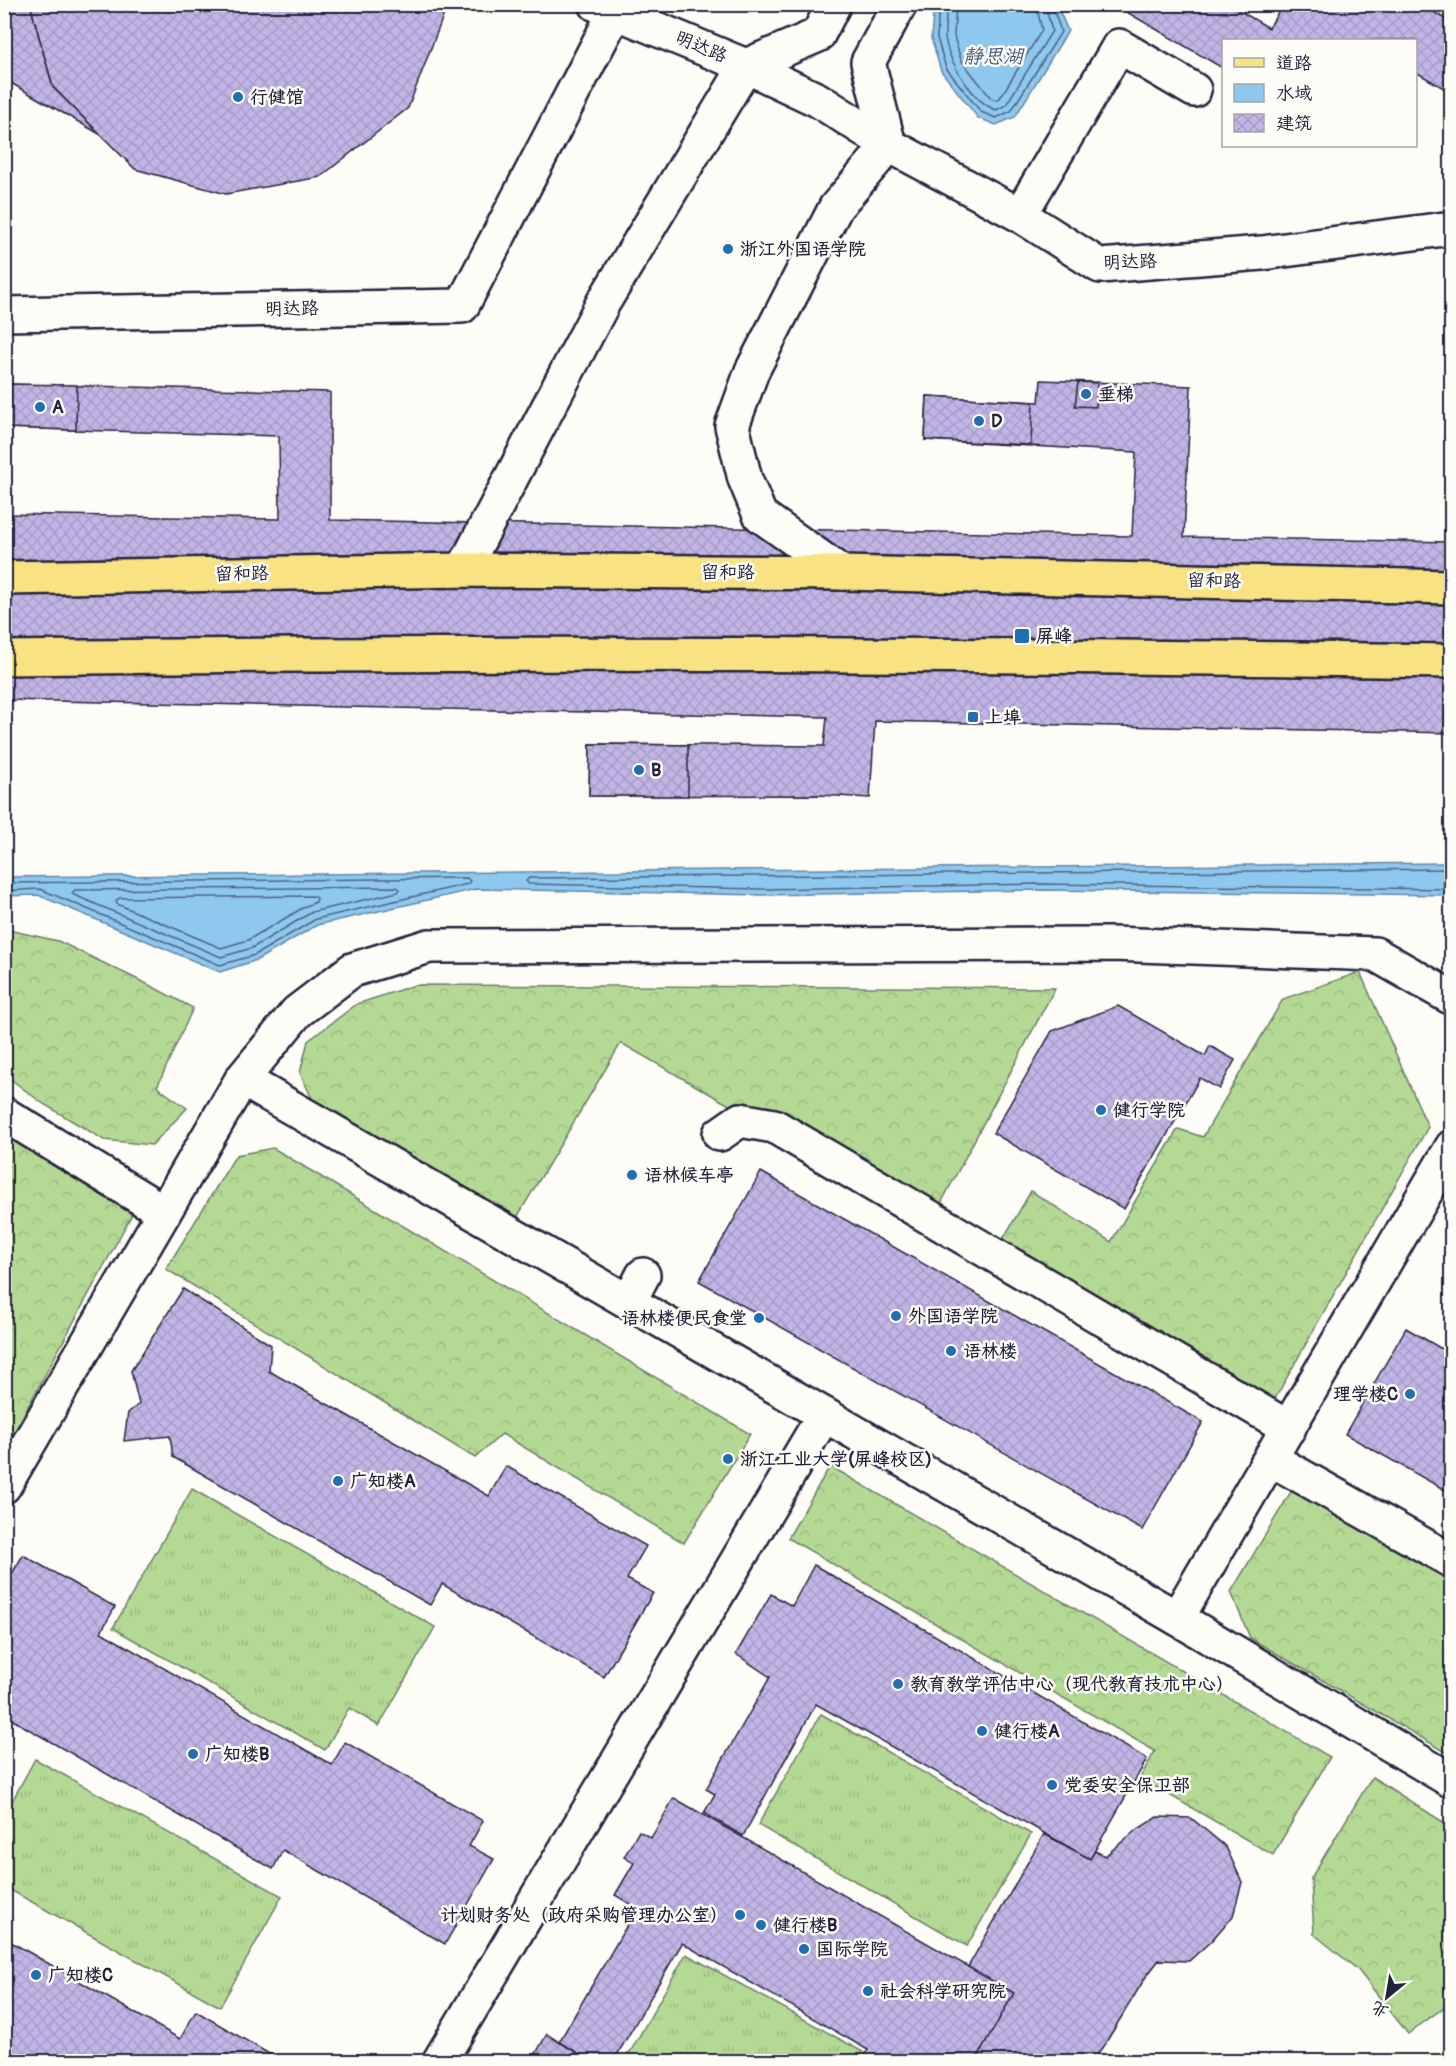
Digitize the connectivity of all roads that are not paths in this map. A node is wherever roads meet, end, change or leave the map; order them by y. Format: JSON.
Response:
{"nodes":[{"id":1,"x":834,"y":4,"type":"edge"},
{"id":2,"x":900,"y":4,"type":"edge"},
{"id":3,"x":605,"y":8,"type":"edge"},
{"id":4,"x":746,"y":66,"type":"junction"},
{"id":5,"x":1194,"y":90,"type":"dead end"},
{"id":6,"x":889,"y":145,"type":"junction"},
{"id":7,"x":1020,"y":215,"type":"junction"},
{"id":8,"x":1452,"y":228,"type":"edge"},
{"id":9,"x":4,"y":314,"type":"edge"},
{"id":10,"x":463,"y":570,"type":"junction"},
{"id":11,"x":842,"y":573,"type":"junction"},
{"id":12,"x":4,"y":578,"type":"edge"},
{"id":13,"x":1452,"y":587,"type":"edge"},
{"id":14,"x":4,"y":658,"type":"edge"},
{"id":15,"x":1452,"y":661,"type":"edge"},
{"id":16,"x":1452,"y":998,"type":"edge"},
{"id":17,"x":242,"y":1079,"type":"junction"},
{"id":18,"x":4,"y":1114,"type":"edge"},
{"id":19,"x":720,"y":1134,"type":"dead end"},
{"id":20,"x":1452,"y":1147,"type":"edge"},
{"id":21,"x":164,"y":1212,"type":"junction"},
{"id":22,"x":824,"y":1415,"type":"junction"},
{"id":23,"x":1289,"y":1428,"type":"junction"},
{"id":24,"x":1271,"y":1459,"type":"junction"},
{"id":25,"x":4,"y":1486,"type":"edge"},
{"id":26,"x":1452,"y":1561,"type":"edge"},
{"id":27,"x":1177,"y":1618,"type":"junction"},
{"id":28,"x":1452,"y":1781,"type":"edge"},
{"id":29,"x":439,"y":2061,"type":"edge"}],
"edges":[{"from":1,"to":4,"type":"street"},
{"from":2,"to":6,"type":"street"},
{"from":3,"to":4,"type":"street","name":"明达路"},
{"from":3,"to":9,"type":"street","name":"明达路"},
{"from":4,"to":6,"type":"street","name":"明达路"},
{"from":4,"to":10,"type":"street"},
{"from":5,"to":7,"type":"street"},
{"from":6,"to":7,"type":"street","name":"明达路"},
{"from":6,"to":11,"type":"street"},
{"from":7,"to":8,"type":"street","name":"明达路"},
{"from":10,"to":11,"type":"main road","name":"留和路"},
{"from":10,"to":12,"type":"main road","name":"留和路"},
{"from":11,"to":13,"type":"main road","name":"留和路"},
{"from":14,"to":15,"type":"main road"},
{"from":16,"to":17,"type":"street"},
{"from":17,"to":21,"type":"street"},
{"from":17,"to":22,"type":"street"},
{"from":18,"to":21,"type":"street"},
{"from":19,"to":23,"type":"street"},
{"from":20,"to":23,"type":"street"},
{"from":21,"to":25,"type":"street"},
{"from":22,"to":27,"type":"street"},
{"from":22,"to":29,"type":"street"},
{"from":23,"to":24,"type":"street"},
{"from":24,"to":26,"type":"street"},
{"from":24,"to":27,"type":"street"},
{"from":27,"to":28,"type":"street"}]}
